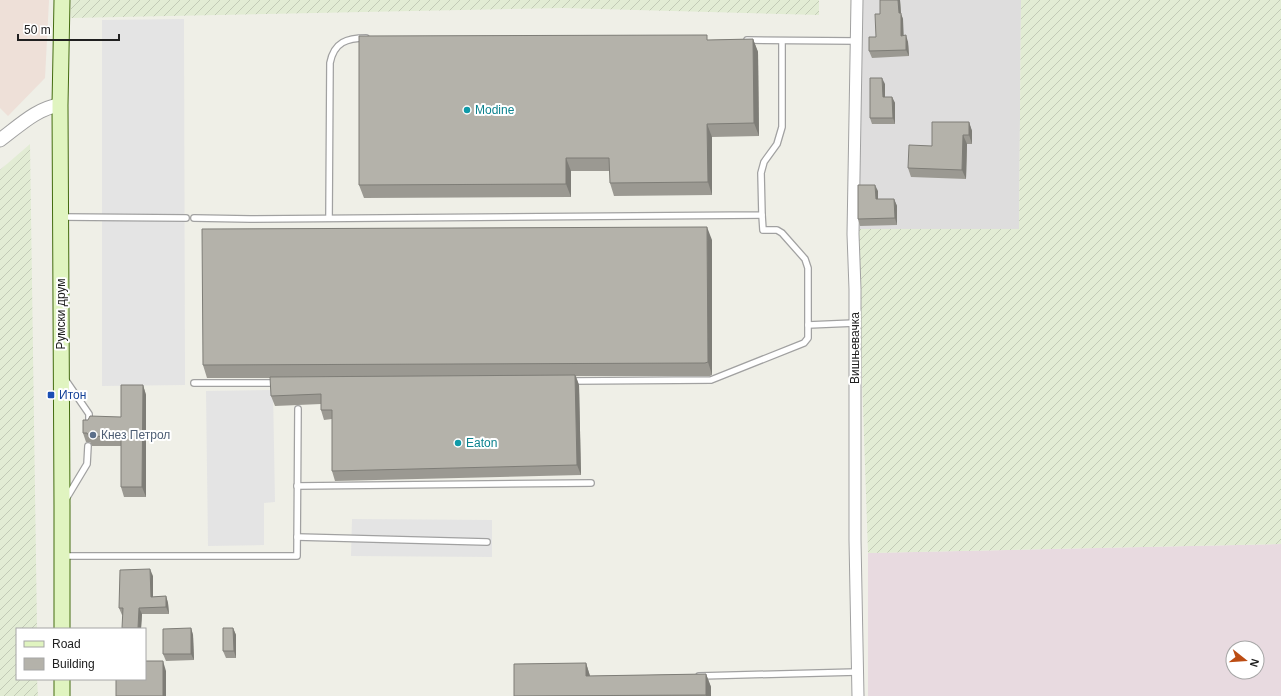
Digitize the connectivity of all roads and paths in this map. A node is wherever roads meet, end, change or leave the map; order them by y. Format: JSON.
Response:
{"nodes":[{"id":1,"x":62,"y":0,"type":"edge"},
{"id":2,"x":857,"y":0,"type":"edge"},
{"id":3,"x":370,"y":38,"type":"edge"},
{"id":4,"x":743,"y":40,"type":"edge"},
{"id":5,"x":782,"y":41,"type":"junction"},
{"id":6,"x":856,"y":41,"type":"junction"},
{"id":7,"x":60,"y":105,"type":"junction"},
{"id":8,"x":0,"y":140,"type":"edge"},
{"id":9,"x":762,"y":214,"type":"junction"},
{"id":10,"x":61,"y":218,"type":"junction"},
{"id":11,"x":186,"y":218,"type":"dead end"},
{"id":12,"x":194,"y":218,"type":"dead end"},
{"id":13,"x":329,"y":218,"type":"junction"},
{"id":14,"x":855,"y":323,"type":"junction"},
{"id":15,"x":808,"y":325,"type":"junction"},
{"id":16,"x":61,"y":372,"type":"junction"},
{"id":17,"x":568,"y":381,"type":"edge"},
{"id":18,"x":283,"y":383,"type":"edge"},
{"id":19,"x":194,"y":384,"type":"dead end"},
{"id":20,"x":298,"y":409,"type":"dead end"},
{"id":21,"x":89,"y":426,"type":"edge"},
{"id":22,"x":88,"y":446,"type":"edge"},
{"id":23,"x":591,"y":483,"type":"dead end"},
{"id":24,"x":297,"y":486,"type":"junction"},
{"id":25,"x":62,"y":505,"type":"junction"},
{"id":26,"x":297,"y":537,"type":"junction"},
{"id":27,"x":487,"y":542,"type":"dead end"},
{"id":28,"x":62,"y":556,"type":"junction"},
{"id":29,"x":62,"y":628,"type":"edge"},
{"id":30,"x":857,"y":672,"type":"junction"},
{"id":31,"x":692,"y":676,"type":"edge"},
{"id":32,"x":62,"y":680,"type":"edge"},
{"id":33,"x":62,"y":696,"type":"edge"},
{"id":34,"x":858,"y":696,"type":"edge"}],
"edges":[{"from":1,"to":7,"type":"main road","name":"Румски друм"},
{"from":2,"to":6,"type":"street","name":"Вишњевачка"},
{"from":3,"to":13,"type":"lane"},
{"from":4,"to":5,"type":"lane"},
{"from":5,"to":6,"type":"lane"},
{"from":5,"to":9,"type":"lane"},
{"from":6,"to":14,"type":"street","name":"Вишњевачка"},
{"from":7,"to":8,"type":"street"},
{"from":7,"to":10,"type":"main road","name":"Румски друм"},
{"from":9,"to":13,"type":"lane"},
{"from":9,"to":15,"type":"lane"},
{"from":10,"to":11,"type":"lane"},
{"from":10,"to":16,"type":"main road","name":"Румски друм"},
{"from":12,"to":13,"type":"lane"},
{"from":14,"to":15,"type":"lane"},
{"from":14,"to":30,"type":"street","name":"Вишњевачка"},
{"from":15,"to":17,"type":"lane"},
{"from":16,"to":21,"type":"lane"},
{"from":16,"to":25,"type":"main road","name":"Румски друм"},
{"from":18,"to":19,"type":"lane"},
{"from":20,"to":24,"type":"lane"},
{"from":22,"to":25,"type":"lane"},
{"from":23,"to":24,"type":"lane"},
{"from":24,"to":26,"type":"lane"},
{"from":25,"to":28,"type":"main road","name":"Румски друм"},
{"from":26,"to":27,"type":"lane"},
{"from":26,"to":28,"type":"lane"},
{"from":28,"to":29,"type":"main road","name":"Румски друм"},
{"from":30,"to":31,"type":"lane"},
{"from":30,"to":34,"type":"street","name":"Вишњевачка"},
{"from":32,"to":33,"type":"main road"}]}
